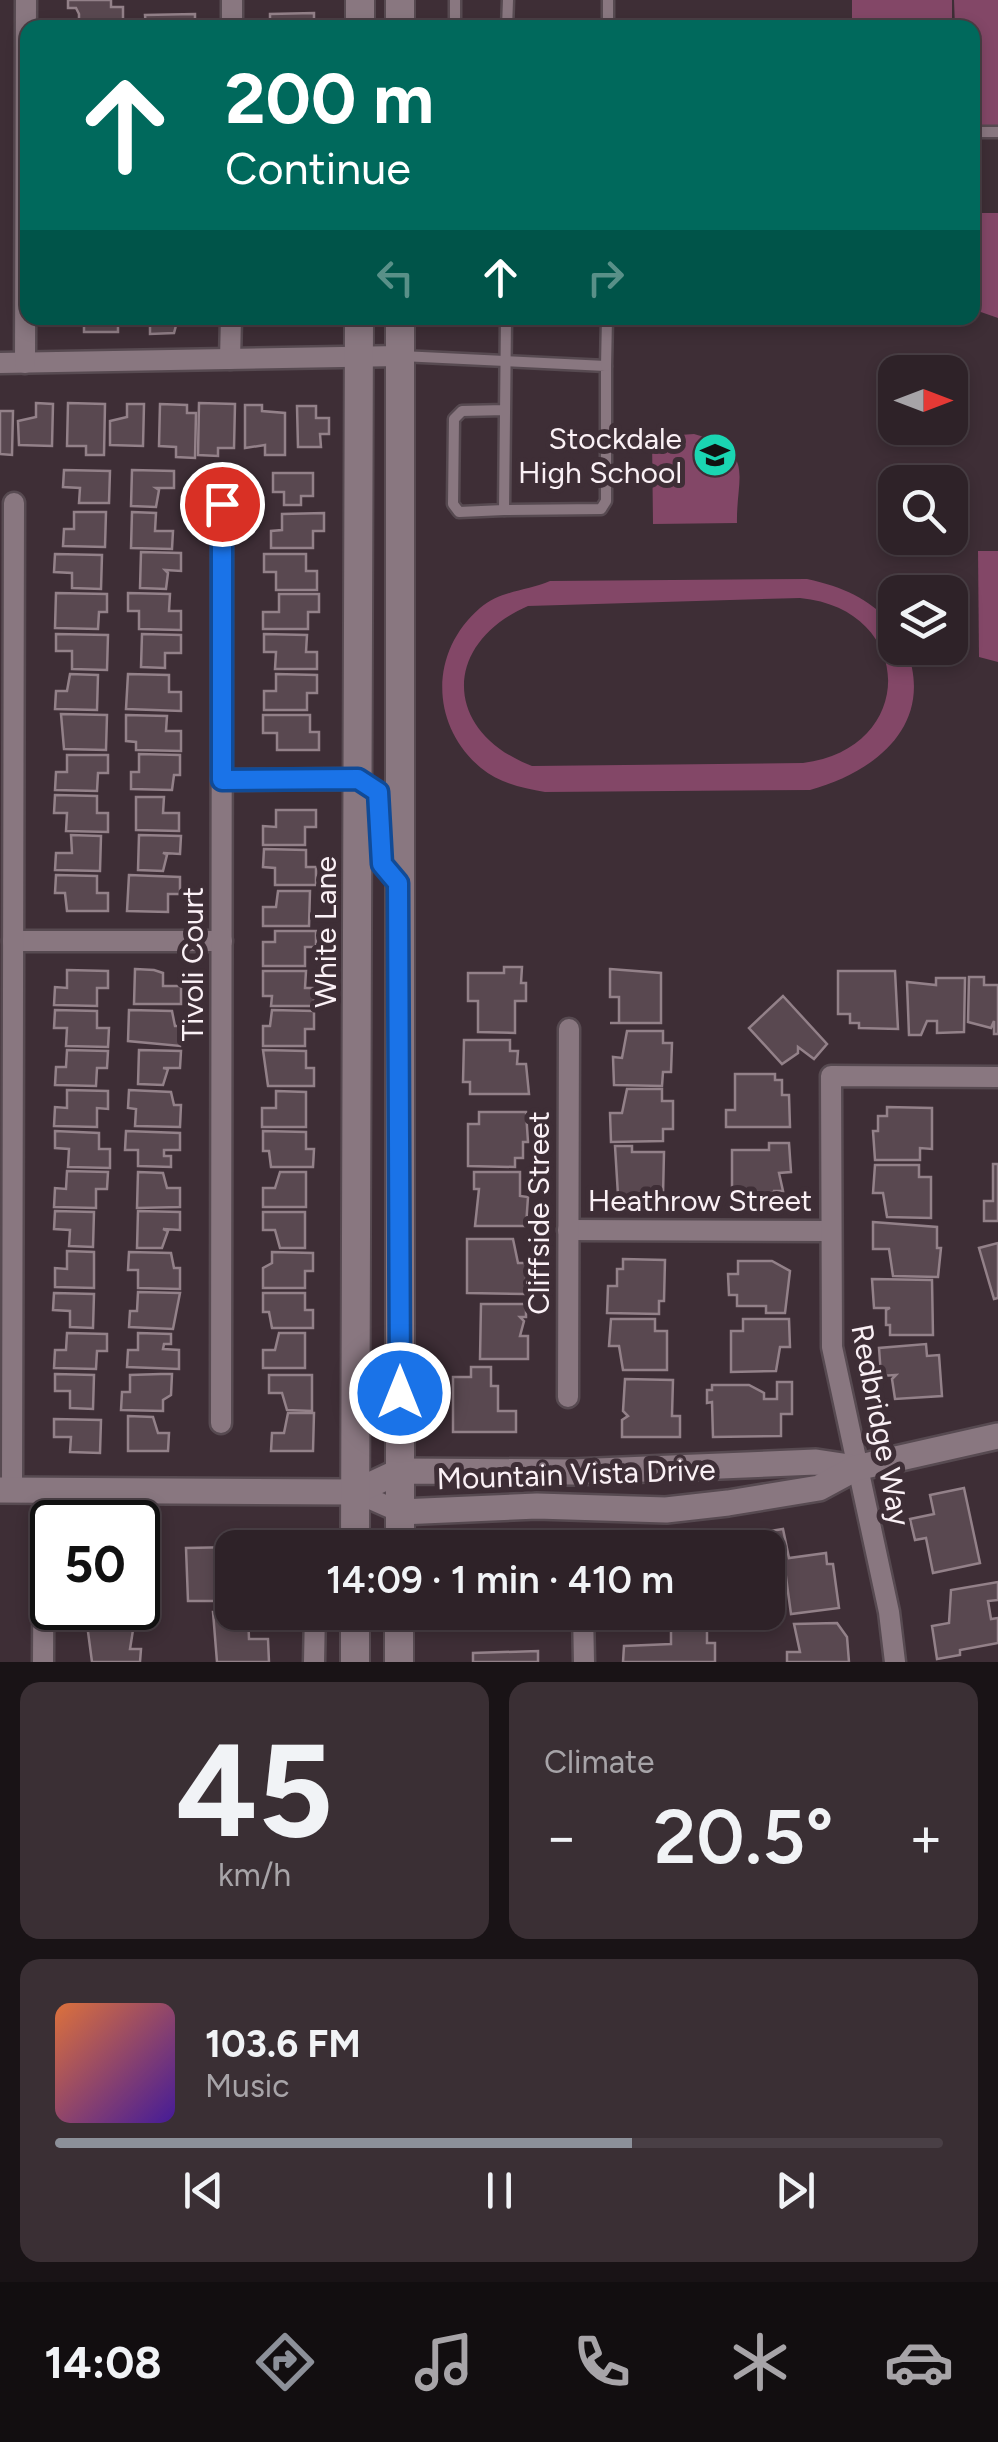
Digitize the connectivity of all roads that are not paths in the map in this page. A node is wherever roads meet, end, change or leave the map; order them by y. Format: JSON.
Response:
{"nodes":[{"id":1,"x":26,"y":325,"type":"edge"},
{"id":2,"x":231,"y":325,"type":"edge"},
{"id":3,"x":359,"y":325,"type":"edge"},
{"id":4,"x":400,"y":325,"type":"edge"},
{"id":5,"x":506,"y":325,"type":"edge"},
{"id":6,"x":607,"y":325,"type":"edge"},
{"id":7,"x":400,"y":356,"type":"junction"},
{"id":8,"x":359,"y":357,"type":"junction"},
{"id":9,"x":505,"y":358,"type":"junction"},
{"id":10,"x":230,"y":359,"type":"junction"},
{"id":11,"x":0,"y":362,"type":"edge"},
{"id":12,"x":26,"y":363,"type":"junction"},
{"id":13,"x":606,"y":366,"type":"junction"},
{"id":14,"x":505,"y":410,"type":"junction"},
{"id":15,"x":14,"y":504,"type":"dead end"},
{"id":16,"x":222,"y":504,"type":"dead end"},
{"id":17,"x":504,"y":510,"type":"junction"},
{"id":18,"x":358,"y":779,"type":"junction"},
{"id":19,"x":222,"y":780,"type":"junction"},
{"id":20,"x":398,"y":883,"type":"junction"},
{"id":21,"x":13,"y":940,"type":"junction"},
{"id":22,"x":222,"y":941,"type":"junction"},
{"id":23,"x":569,"y":1028,"type":"dead end"},
{"id":24,"x":998,"y":1077,"type":"edge"},
{"id":25,"x":568,"y":1230,"type":"junction"},
{"id":26,"x":831,"y":1230,"type":"junction"},
{"id":27,"x":568,"y":1398,"type":"dead end"},
{"id":28,"x":220,"y":1424,"type":"dead end"},
{"id":29,"x":998,"y":1436,"type":"edge"},
{"id":30,"x":856,"y":1468,"type":"junction"},
{"id":31,"x":400,"y":1472,"type":"junction"},
{"id":32,"x":6,"y":1490,"type":"edge"},
{"id":33,"x":44,"y":1491,"type":"junction"},
{"id":34,"x":356,"y":1492,"type":"junction"},
{"id":35,"x":400,"y":1512,"type":"junction"},
{"id":36,"x":356,"y":1530,"type":"edge"},
{"id":37,"x":400,"y":1530,"type":"edge"},
{"id":38,"x":315,"y":1630,"type":"edge"},
{"id":39,"x":356,"y":1630,"type":"edge"},
{"id":40,"x":399,"y":1630,"type":"edge"},
{"id":41,"x":583,"y":1630,"type":"edge"},
{"id":42,"x":43,"y":1662,"type":"edge"},
{"id":43,"x":314,"y":1662,"type":"edge"},
{"id":44,"x":356,"y":1662,"type":"edge"},
{"id":45,"x":399,"y":1662,"type":"edge"},
{"id":46,"x":584,"y":1662,"type":"edge"},
{"id":47,"x":894,"y":1662,"type":"edge"}],
"edges":[{"from":1,"to":12,"type":"street"},
{"from":2,"to":10,"type":"street"},
{"from":3,"to":8,"type":"main road","name":"White Lane"},
{"from":4,"to":7,"type":"main road"},
{"from":5,"to":9,"type":"lane"},
{"from":6,"to":13,"type":"lane"},
{"from":7,"to":8,"type":"street"},
{"from":7,"to":9,"type":"lane"},
{"from":7,"to":20,"type":"main road"},
{"from":8,"to":10,"type":"street"},
{"from":8,"to":18,"type":"main road","name":"White Lane"},
{"from":9,"to":13,"type":"lane"},
{"from":9,"to":14,"type":"lane"},
{"from":10,"to":12,"type":"street"},
{"from":11,"to":12,"type":"street"},
{"from":13,"to":17,"type":"lane"},
{"from":14,"to":17,"type":"lane"},
{"from":14,"to":17,"type":"lane"},
{"from":15,"to":21,"type":"street"},
{"from":16,"to":19,"type":"street","name":"Tivoli Court"},
{"from":18,"to":19,"type":"street"},
{"from":18,"to":20,"type":"main road"},
{"from":18,"to":34,"type":"main road","name":"White Lane"},
{"from":19,"to":22,"type":"street","name":"Tivoli Court"},
{"from":20,"to":31,"type":"main road"},
{"from":21,"to":22,"type":"street"},
{"from":21,"to":32,"type":"street"},
{"from":22,"to":28,"type":"street","name":"Tivoli Court"},
{"from":23,"to":25,"type":"street","name":"Cliffside Street"},
{"from":24,"to":26,"type":"street","name":"Redbridge Way"},
{"from":25,"to":26,"type":"street","name":"Heathrow Street"},
{"from":25,"to":27,"type":"street","name":"Cliffside Street"},
{"from":26,"to":30,"type":"street","name":"Redbridge Way"},
{"from":29,"to":30,"type":"street","name":"Mountain Vista Drive"},
{"from":30,"to":31,"type":"street","name":"Mountain Vista Drive"},
{"from":30,"to":35,"type":"street","name":"Mountain Vista Drive"},
{"from":30,"to":47,"type":"street","name":"Redbridge Way"},
{"from":31,"to":34,"type":"street","name":"Mountain Vista Drive"},
{"from":31,"to":35,"type":"main road"},
{"from":32,"to":33,"type":"street","name":"Mountain Vista Drive"},
{"from":33,"to":34,"type":"street","name":"Mountain Vista Drive"},
{"from":33,"to":42,"type":"street"},
{"from":34,"to":35,"type":"street","name":"Mountain Vista Drive"},
{"from":34,"to":36,"type":"main road","name":"White Lane"},
{"from":35,"to":37,"type":"main road"},
{"from":38,"to":43,"type":"street"},
{"from":39,"to":44,"type":"main road"},
{"from":40,"to":45,"type":"main road"},
{"from":41,"to":46,"type":"street"}]}
